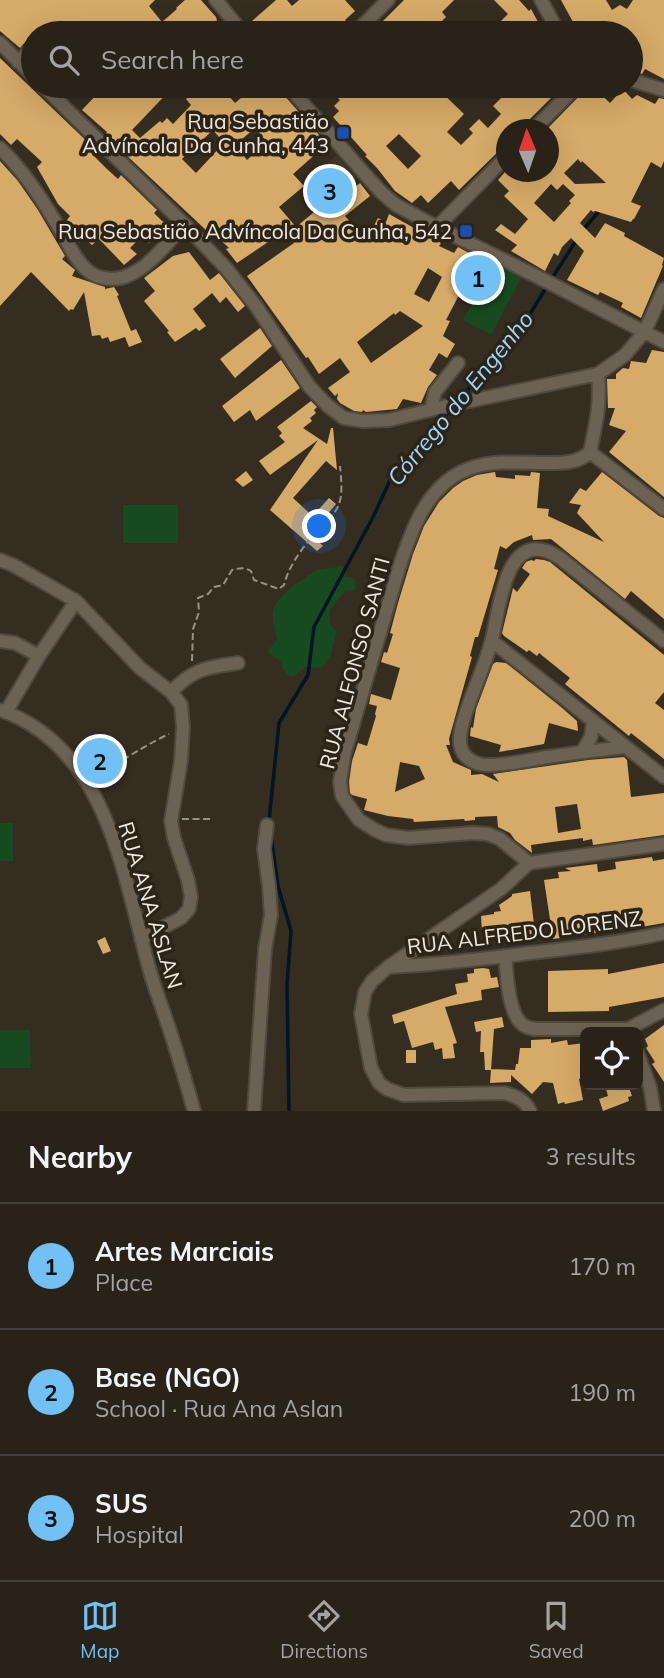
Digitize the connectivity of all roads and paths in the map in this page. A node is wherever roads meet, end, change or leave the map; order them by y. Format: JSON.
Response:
{"nodes":[{"id":1,"x":216,"y":0,"type":"edge"},
{"id":2,"x":388,"y":0,"type":"edge"},
{"id":3,"x":541,"y":0,"type":"edge"},
{"id":4,"x":233,"y":21,"type":"edge"},
{"id":5,"x":367,"y":21,"type":"edge"},
{"id":6,"x":552,"y":21,"type":"edge"},
{"id":7,"x":0,"y":43,"type":"edge"},
{"id":8,"x":21,"y":59,"type":"edge"},
{"id":9,"x":18,"y":62,"type":"junction"},
{"id":10,"x":21,"y":65,"type":"edge"},
{"id":11,"x":643,"y":84,"type":"edge"},
{"id":12,"x":664,"y":90,"type":"edge"},
{"id":13,"x":55,"y":98,"type":"edge"},
{"id":14,"x":303,"y":98,"type":"edge"},
{"id":15,"x":565,"y":98,"type":"edge"},
{"id":16,"x":544,"y":119,"type":"edge"},
{"id":17,"x":0,"y":148,"type":"edge"},
{"id":18,"x":496,"y":167,"type":"edge"},
{"id":19,"x":185,"y":225,"type":"junction"},
{"id":20,"x":437,"y":227,"type":"junction"},
{"id":21,"x":664,"y":289,"type":"edge"},
{"id":22,"x":645,"y":331,"type":"junction"},
{"id":23,"x":664,"y":342,"type":"edge"},
{"id":24,"x":458,"y":363,"type":"dead end"},
{"id":25,"x":598,"y":374,"type":"junction"},
{"id":26,"x":431,"y":410,"type":"junction"},
{"id":27,"x":590,"y":452,"type":"junction"},
{"id":28,"x":340,"y":466,"type":"dead end"},
{"id":29,"x":664,"y":509,"type":"edge"},
{"id":30,"x":0,"y":560,"type":"edge"},
{"id":31,"x":76,"y":601,"type":"junction"},
{"id":32,"x":0,"y":640,"type":"edge"},
{"id":33,"x":492,"y":641,"type":"junction"},
{"id":34,"x":664,"y":641,"type":"edge"},
{"id":35,"x":39,"y":656,"type":"junction"},
{"id":36,"x":238,"y":663,"type":"dead end"},
{"id":37,"x":194,"y":673,"type":"junction"},
{"id":38,"x":171,"y":692,"type":"junction"},
{"id":39,"x":3,"y":711,"type":"edge"},
{"id":40,"x":593,"y":721,"type":"junction"},
{"id":41,"x":183,"y":727,"type":"junction"},
{"id":42,"x":626,"y":747,"type":"junction"},
{"id":43,"x":582,"y":752,"type":"junction"},
{"id":44,"x":664,"y":777,"type":"edge"},
{"id":45,"x":86,"y":779,"type":"junction"},
{"id":46,"x":212,"y":819,"type":"dead end"},
{"id":47,"x":171,"y":821,"type":"junction"},
{"id":48,"x":267,"y":825,"type":"dead end"},
{"id":49,"x":664,"y":844,"type":"edge"},
{"id":50,"x":529,"y":863,"type":"junction"},
{"id":51,"x":664,"y":933,"type":"edge"},
{"id":52,"x":141,"y":939,"type":"junction"},
{"id":53,"x":505,"y":956,"type":"junction"},
{"id":54,"x":388,"y":967,"type":"junction"},
{"id":55,"x":664,"y":1010,"type":"edge"},
{"id":56,"x":635,"y":1027,"type":"edge"},
{"id":57,"x":580,"y":1030,"type":"edge"},
{"id":58,"x":643,"y":1068,"type":"edge"},
{"id":59,"x":194,"y":1111,"type":"edge"},
{"id":60,"x":254,"y":1111,"type":"edge"},
{"id":61,"x":530,"y":1111,"type":"edge"},
{"id":62,"x":654,"y":1111,"type":"edge"}],
"edges":[{"from":1,"to":4,"type":"street"},
{"from":2,"to":5,"type":"street"},
{"from":3,"to":6,"type":"street"},
{"from":7,"to":9,"type":"street"},
{"from":8,"to":9,"type":"street"},
{"from":9,"to":10,"type":"street"},
{"from":11,"to":12,"type":"street"},
{"from":13,"to":19,"type":"street"},
{"from":14,"to":20,"type":"street"},
{"from":15,"to":16,"type":"street"},
{"from":17,"to":19,"type":"street"},
{"from":18,"to":20,"type":"street"},
{"from":19,"to":26,"type":"street"},
{"from":20,"to":22,"type":"street"},
{"from":21,"to":22,"type":"street"},
{"from":22,"to":23,"type":"street"},
{"from":22,"to":25,"type":"street"},
{"from":24,"to":26,"type":"street"},
{"from":25,"to":26,"type":"street"},
{"from":25,"to":27,"type":"street"},
{"from":27,"to":29,"type":"street"},
{"from":27,"to":50,"type":"street","name":"RUA ALFONSO SANTI"},
{"from":28,"to":37,"type":"path"},
{"from":30,"to":31,"type":"street"},
{"from":31,"to":35,"type":"street"},
{"from":31,"to":38,"type":"street"},
{"from":32,"to":35,"type":"street"},
{"from":33,"to":34,"type":"street"},
{"from":33,"to":40,"type":"street"},
{"from":33,"to":43,"type":"street"},
{"from":35,"to":39,"type":"street"},
{"from":36,"to":37,"type":"street"},
{"from":37,"to":38,"type":"street"},
{"from":38,"to":41,"type":"street"},
{"from":39,"to":45,"type":"street","name":"RUA ANA ASLAN"},
{"from":40,"to":42,"type":"street"},
{"from":40,"to":43,"type":"street"},
{"from":41,"to":45,"type":"path"},
{"from":41,"to":47,"type":"street"},
{"from":42,"to":43,"type":"street"},
{"from":42,"to":44,"type":"street"},
{"from":45,"to":52,"type":"street","name":"RUA ANA ASLAN"},
{"from":46,"to":47,"type":"path"},
{"from":47,"to":52,"type":"street"},
{"from":48,"to":60,"type":"street"},
{"from":49,"to":50,"type":"street"},
{"from":50,"to":54,"type":"street"},
{"from":51,"to":53,"type":"street","name":"RUA ALFREDO LORENZ"},
{"from":52,"to":59,"type":"street","name":"RUA ANA ASLAN"},
{"from":53,"to":54,"type":"street","name":"RUA ALFREDO LORENZ"},
{"from":53,"to":57,"type":"street"},
{"from":54,"to":61,"type":"street"},
{"from":55,"to":56,"type":"street"},
{"from":58,"to":62,"type":"street"}]}
